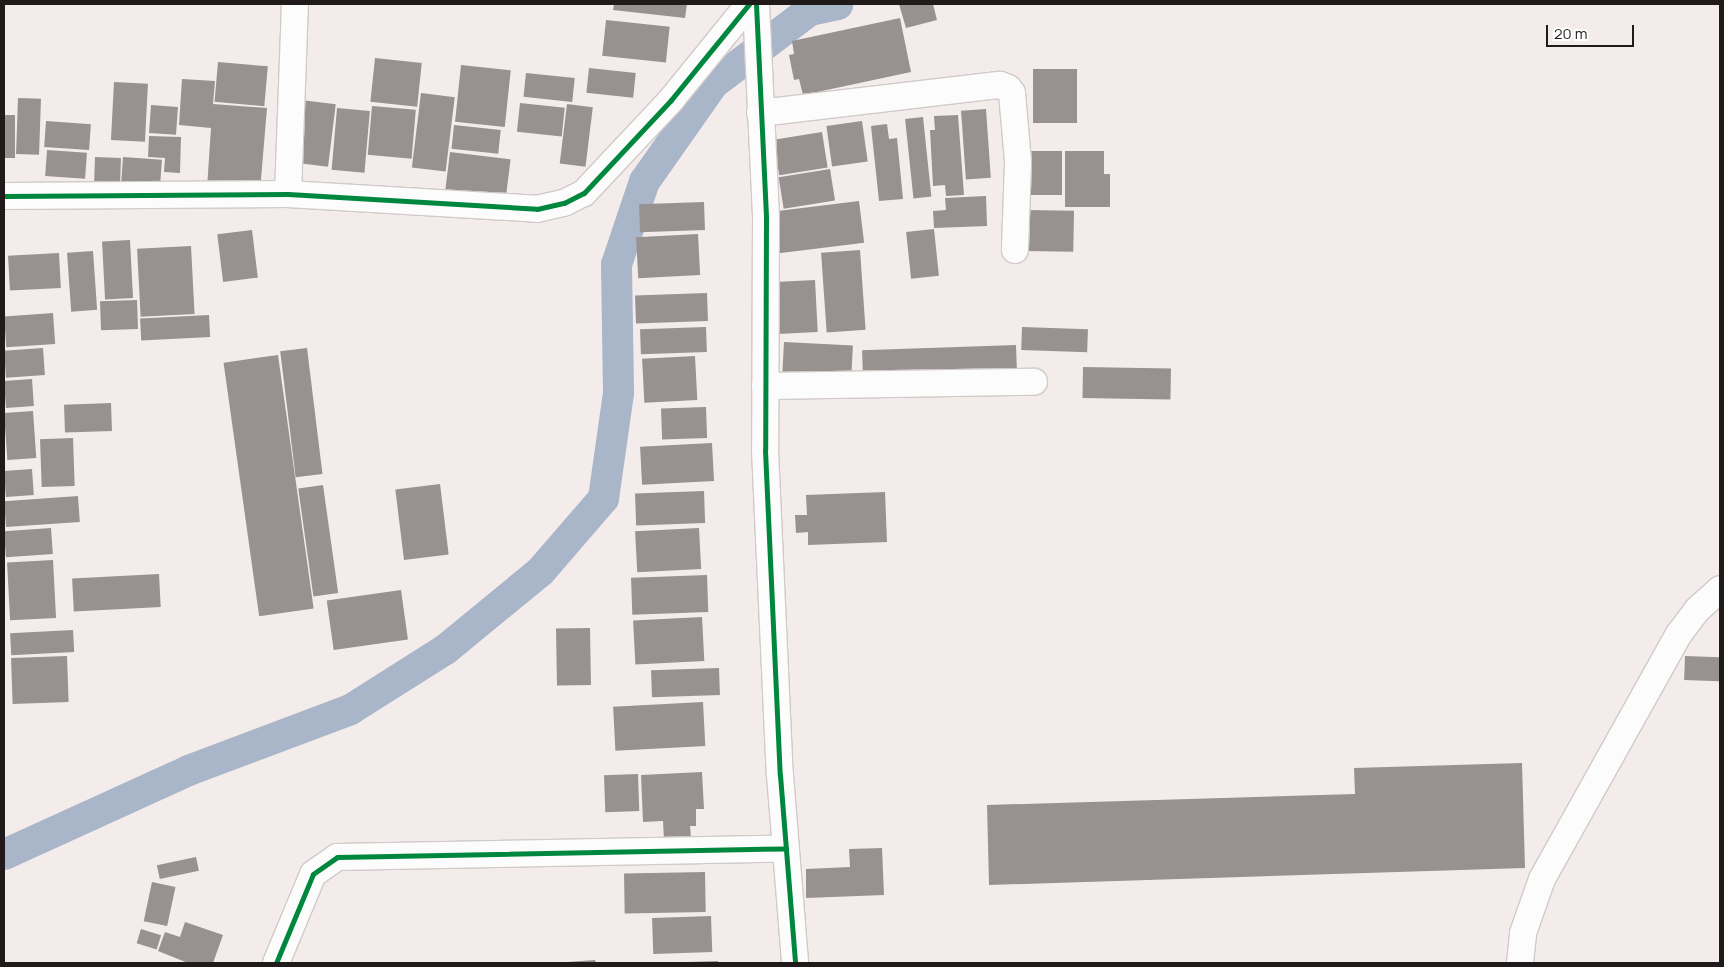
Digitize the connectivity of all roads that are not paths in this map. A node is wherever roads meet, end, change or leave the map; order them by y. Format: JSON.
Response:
{"nodes":[{"id":1,"x":295,"y":4,"type":"edge"},
{"id":2,"x":749,"y":4,"type":"edge"},
{"id":3,"x":756,"y":4,"type":"edge"},
{"id":4,"x":759,"y":102,"type":"junction"},
{"id":5,"x":288,"y":194,"type":"junction"},
{"id":6,"x":4,"y":196,"type":"edge"},
{"id":7,"x":1015,"y":250,"type":"dead end"},
{"id":8,"x":1034,"y":382,"type":"dead end"},
{"id":9,"x":764,"y":386,"type":"junction"},
{"id":10,"x":1720,"y":589,"type":"edge"},
{"id":11,"x":786,"y":848,"type":"junction"},
{"id":12,"x":276,"y":963,"type":"edge"},
{"id":13,"x":795,"y":963,"type":"edge"},
{"id":14,"x":1520,"y":963,"type":"edge"}],
"edges":[{"from":1,"to":5,"type":"street"},
{"from":2,"to":5,"type":"street"},
{"from":3,"to":4,"type":"street"},
{"from":4,"to":7,"type":"street"},
{"from":4,"to":9,"type":"street"},
{"from":5,"to":6,"type":"street"},
{"from":8,"to":9,"type":"street"},
{"from":9,"to":11,"type":"street"},
{"from":10,"to":14,"type":"street"},
{"from":11,"to":12,"type":"street"},
{"from":11,"to":13,"type":"street"}]}
